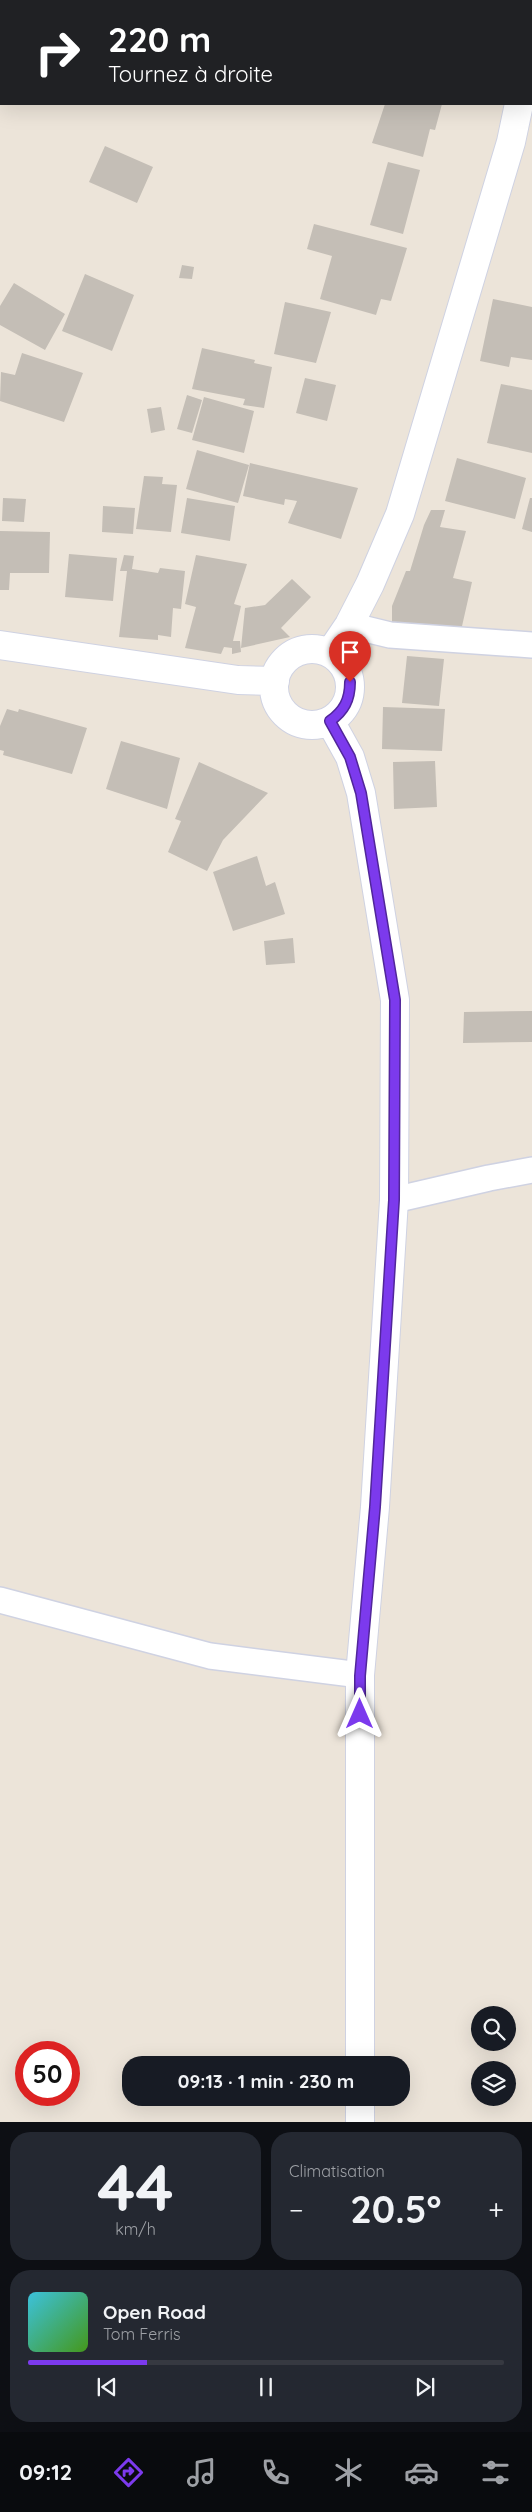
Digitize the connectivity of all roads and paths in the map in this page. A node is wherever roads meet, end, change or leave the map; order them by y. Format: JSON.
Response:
{"nodes":[{"id":1,"x":519,"y":105,"type":"edge"},
{"id":2,"x":349,"y":625,"type":"junction"},
{"id":3,"x":0,"y":644,"type":"edge"},
{"id":4,"x":532,"y":645,"type":"edge"},
{"id":5,"x":330,"y":654,"type":"junction"},
{"id":6,"x":275,"y":681,"type":"junction"},
{"id":7,"x":330,"y":721,"type":"junction"},
{"id":8,"x":532,"y":1170,"type":"edge"},
{"id":9,"x":394,"y":1200,"type":"junction"},
{"id":10,"x":0,"y":1600,"type":"edge"},
{"id":11,"x":360,"y":1676,"type":"junction"},
{"id":12,"x":360,"y":2056,"type":"edge"},
{"id":13,"x":360,"y":2106,"type":"edge"},
{"id":14,"x":360,"y":2122,"type":"edge"}],
"edges":[{"from":1,"to":2,"type":"main road"},
{"from":2,"to":4,"type":"street"},
{"from":2,"to":5,"type":"main road"},
{"from":3,"to":6,"type":"main road"},
{"from":5,"to":6,"type":"main road"},
{"from":5,"to":7,"type":"main road"},
{"from":6,"to":7,"type":"main road"},
{"from":7,"to":9,"type":"main road"},
{"from":8,"to":9,"type":"street"},
{"from":9,"to":11,"type":"main road"},
{"from":10,"to":11,"type":"street"},
{"from":11,"to":12,"type":"main road"},
{"from":13,"to":14,"type":"main road"}]}
